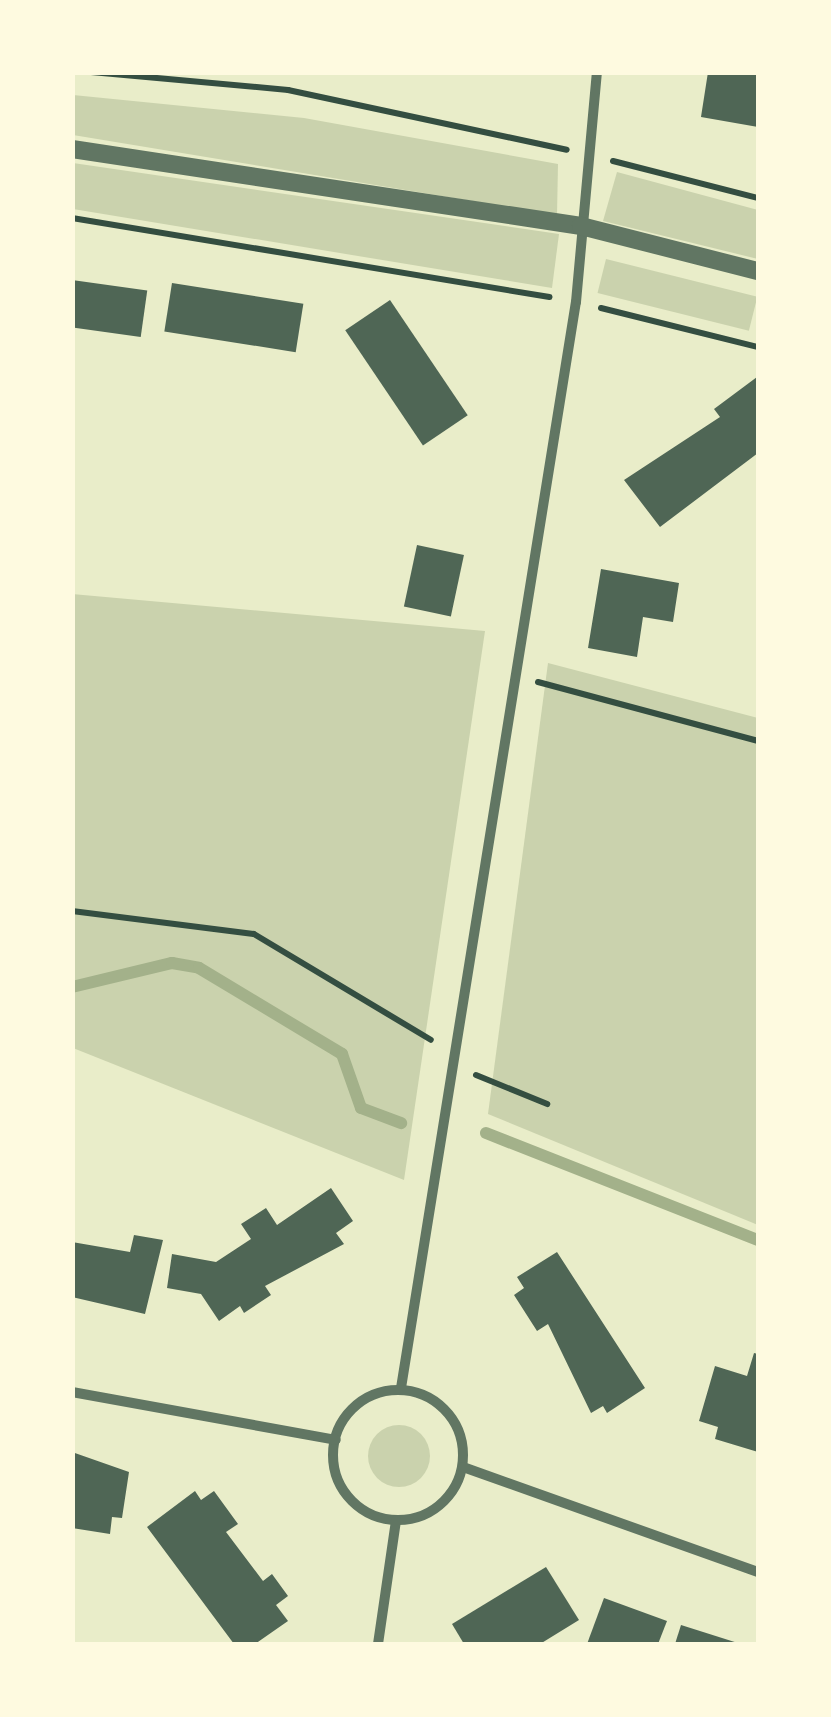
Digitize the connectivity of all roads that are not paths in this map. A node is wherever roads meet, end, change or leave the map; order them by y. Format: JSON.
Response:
{"nodes":[{"id":1,"x":597,"y":72,"type":"edge"},
{"id":2,"x":72,"y":149,"type":"edge"},
{"id":3,"x":582,"y":226,"type":"junction"},
{"id":4,"x":758,"y":272,"type":"edge"},
{"id":5,"x":401,"y":1388,"type":"junction"},
{"id":6,"x":72,"y":1392,"type":"edge"},
{"id":7,"x":336,"y":1440,"type":"junction"},
{"id":8,"x":463,"y":1467,"type":"junction"},
{"id":9,"x":396,"y":1520,"type":"junction"},
{"id":10,"x":758,"y":1572,"type":"edge"},
{"id":11,"x":378,"y":1644,"type":"edge"}],
"edges":[{"from":1,"to":3,"type":"street"},
{"from":2,"to":3,"type":"street"},
{"from":3,"to":4,"type":"street"},
{"from":3,"to":5,"type":"street"},
{"from":5,"to":7,"type":"street"},
{"from":5,"to":8,"type":"street"},
{"from":6,"to":7,"type":"street"},
{"from":7,"to":9,"type":"street"},
{"from":8,"to":9,"type":"street"},
{"from":8,"to":10,"type":"street"},
{"from":9,"to":11,"type":"street"}]}
